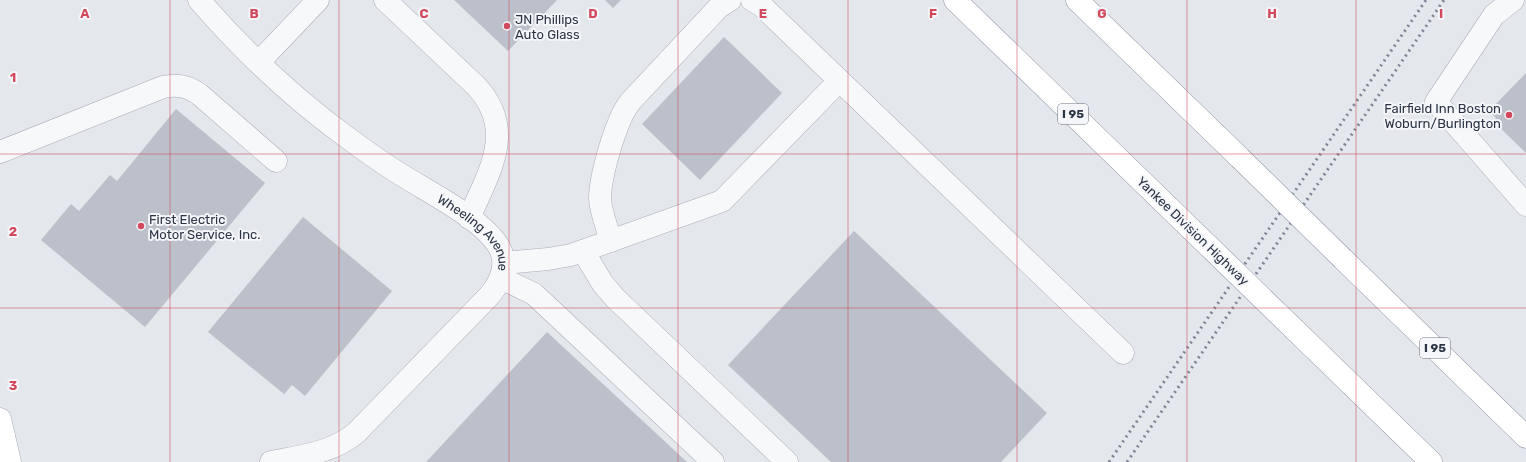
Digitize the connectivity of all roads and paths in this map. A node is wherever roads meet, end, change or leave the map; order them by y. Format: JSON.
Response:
{"nodes":[{"id":1,"x":199,"y":0,"type":"edge"},
{"id":2,"x":318,"y":0,"type":"edge"},
{"id":3,"x":385,"y":0,"type":"edge"},
{"id":4,"x":730,"y":0,"type":"edge"},
{"id":5,"x":752,"y":0,"type":"edge"},
{"id":6,"x":955,"y":0,"type":"edge"},
{"id":7,"x":1077,"y":0,"type":"edge"},
{"id":8,"x":1513,"y":0,"type":"edge"},
{"id":9,"x":259,"y":62,"type":"junction"},
{"id":10,"x":839,"y":80,"type":"junction"},
{"id":11,"x":0,"y":152,"type":"edge"},
{"id":12,"x":276,"y":161,"type":"dead end"},
{"id":13,"x":1526,"y":205,"type":"edge"},
{"id":14,"x":469,"y":218,"type":"junction"},
{"id":15,"x":612,"y":241,"type":"junction"},
{"id":16,"x":583,"y":251,"type":"junction"},
{"id":17,"x":503,"y":270,"type":"junction"},
{"id":18,"x":1123,"y":353,"type":"dead end"},
{"id":19,"x":0,"y":419,"type":"edge"},
{"id":20,"x":1526,"y":437,"type":"edge"},
{"id":21,"x":298,"y":460,"type":"edge"},
{"id":22,"x":10,"y":462,"type":"edge"},
{"id":23,"x":271,"y":462,"type":"edge"},
{"id":24,"x":713,"y":462,"type":"edge"},
{"id":25,"x":787,"y":462,"type":"edge"},
{"id":26,"x":1431,"y":462,"type":"edge"}],
"edges":[{"from":1,"to":9,"type":"street","name":"Wheeling Avenue"},
{"from":2,"to":9,"type":"street"},
{"from":3,"to":14,"type":"street"},
{"from":4,"to":15,"type":"street"},
{"from":5,"to":10,"type":"street"},
{"from":6,"to":26,"type":"main road","name":"Yankee Division Highway","number":"I 95","bridge":true},
{"from":7,"to":20,"type":"main road","number":"I 95","bridge":true},
{"from":8,"to":13,"type":"street"},
{"from":9,"to":14,"type":"street","name":"Wheeling Avenue"},
{"from":10,"to":15,"type":"street"},
{"from":10,"to":18,"type":"street"},
{"from":11,"to":12,"type":"street"},
{"from":14,"to":17,"type":"street","name":"Wheeling Avenue"},
{"from":15,"to":16,"type":"street"},
{"from":16,"to":17,"type":"street"},
{"from":16,"to":25,"type":"street"},
{"from":17,"to":21,"type":"street","name":"Wheeling Avenue"},
{"from":17,"to":24,"type":"street"},
{"from":19,"to":22,"type":"main road"},
{"from":21,"to":23,"type":"street","name":"Wheeling Avenue"}]}
